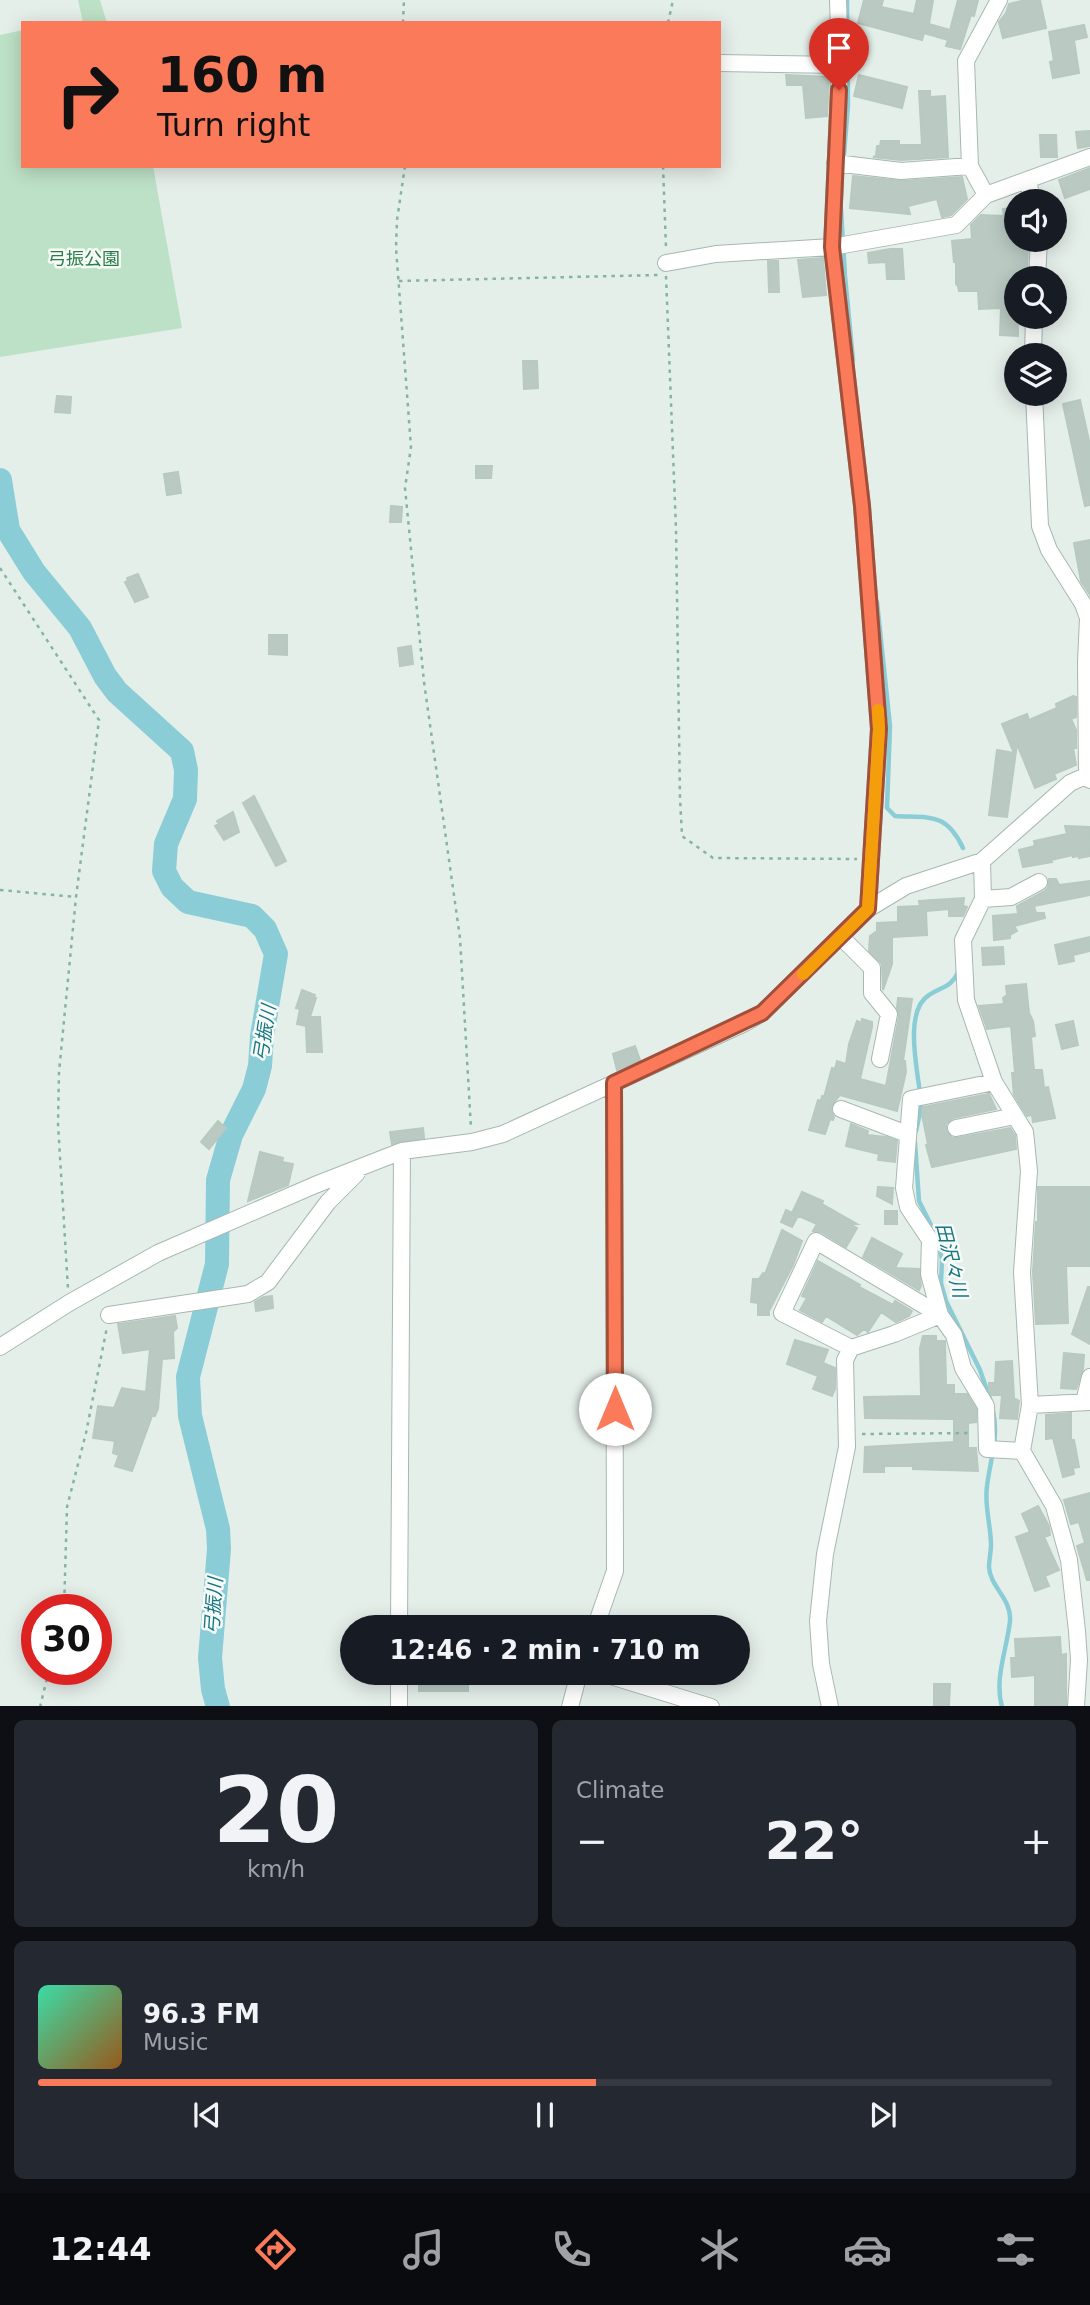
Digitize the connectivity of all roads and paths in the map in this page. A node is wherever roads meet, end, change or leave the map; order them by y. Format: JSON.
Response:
{"nodes":[{"id":1,"x":404,"y":0,"type":"edge"},
{"id":2,"x":673,"y":0,"type":"edge"},
{"id":3,"x":838,"y":0,"type":"edge"},
{"id":4,"x":999,"y":0,"type":"edge"},
{"id":5,"x":403,"y":21,"type":"edge"},
{"id":6,"x":668,"y":21,"type":"edge"},
{"id":7,"x":721,"y":63,"type":"edge"},
{"id":8,"x":840,"y":65,"type":"junction"},
{"id":9,"x":1090,"y":156,"type":"edge"},
{"id":10,"x":841,"y":164,"type":"junction"},
{"id":11,"x":970,"y":166,"type":"junction"},
{"id":12,"x":405,"y":168,"type":"edge"},
{"id":13,"x":663,"y":168,"type":"edge"},
{"id":14,"x":1028,"y":180,"type":"junction"},
{"id":15,"x":1030,"y":189,"type":"edge"},
{"id":16,"x":986,"y":195,"type":"junction"},
{"id":17,"x":833,"y":247,"type":"junction"},
{"id":18,"x":666,"y":263,"type":"joint"},
{"id":19,"x":399,"y":281,"type":"junction"},
{"id":20,"x":1035,"y":406,"type":"edge"},
{"id":21,"x":0,"y":568,"type":"edge"},
{"id":22,"x":1089,"y":776,"type":"edge"},
{"id":23,"x":871,"y":859,"type":"junction"},
{"id":24,"x":982,"y":861,"type":"junction"},
{"id":25,"x":1039,"y":882,"type":"dead end"},
{"id":26,"x":0,"y":890,"type":"edge"},
{"id":27,"x":76,"y":897,"type":"junction"},
{"id":28,"x":983,"y":899,"type":"junction"},
{"id":29,"x":868,"y":909,"type":"junction"},
{"id":30,"x":841,"y":937,"type":"junction"},
{"id":31,"x":880,"y":1059,"type":"dead end"},
{"id":32,"x":614,"y":1083,"type":"junction"},
{"id":33,"x":994,"y":1083,"type":"junction"},
{"id":34,"x":841,"y":1109,"type":"dead end"},
{"id":35,"x":1015,"y":1116,"type":"junction"},
{"id":36,"x":956,"y":1128,"type":"dead end"},
{"id":37,"x":907,"y":1135,"type":"junction"},
{"id":38,"x":471,"y":1142,"type":"junction"},
{"id":39,"x":402,"y":1151,"type":"junction"},
{"id":40,"x":363,"y":1168,"type":"junction"},
{"id":41,"x":69,"y":1303,"type":"junction"},
{"id":42,"x":109,"y":1315,"type":"joint"},
{"id":43,"x":940,"y":1315,"type":"junction"},
{"id":44,"x":4,"y":1341,"type":"edge"},
{"id":45,"x":852,"y":1348,"type":"junction"},
{"id":46,"x":1090,"y":1377,"type":"edge"},
{"id":47,"x":1087,"y":1402,"type":"edge"},
{"id":48,"x":1030,"y":1405,"type":"junction"},
{"id":49,"x":846,"y":1434,"type":"junction"},
{"id":50,"x":993,"y":1444,"type":"junction"},
{"id":51,"x":1022,"y":1451,"type":"junction"},
{"id":52,"x":64,"y":1594,"type":"edge"},
{"id":53,"x":399,"y":1615,"type":"edge"},
{"id":54,"x":600,"y":1615,"type":"edge"},
{"id":55,"x":1084,"y":1629,"type":"edge"},
{"id":56,"x":1084,"y":1660,"type":"edge"},
{"id":57,"x":45,"y":1685,"type":"edge"},
{"id":58,"x":399,"y":1685,"type":"edge"},
{"id":59,"x":576,"y":1685,"type":"edge"},
{"id":60,"x":641,"y":1685,"type":"edge"},
{"id":61,"x":40,"y":1706,"type":"edge"},
{"id":62,"x":399,"y":1706,"type":"edge"},
{"id":63,"x":570,"y":1706,"type":"edge"},
{"id":64,"x":711,"y":1706,"type":"edge"},
{"id":65,"x":830,"y":1706,"type":"edge"},
{"id":66,"x":1076,"y":1706,"type":"edge"}],
"edges":[{"from":1,"to":5,"type":"path"},
{"from":2,"to":6,"type":"path"},
{"from":3,"to":8,"type":"street"},
{"from":4,"to":11,"type":"street"},
{"from":7,"to":8,"type":"street"},
{"from":8,"to":10,"type":"street"},
{"from":9,"to":14,"type":"street"},
{"from":10,"to":11,"type":"street"},
{"from":10,"to":17,"type":"street"},
{"from":11,"to":16,"type":"street"},
{"from":12,"to":19,"type":"path"},
{"from":13,"to":18,"type":"path"},
{"from":14,"to":15,"type":"street"},
{"from":14,"to":16,"type":"street"},
{"from":16,"to":17,"type":"street"},
{"from":17,"to":18,"type":"street"},
{"from":17,"to":23,"type":"street"},
{"from":19,"to":23,"type":"path"},
{"from":19,"to":38,"type":"path"},
{"from":20,"to":22,"type":"street"},
{"from":21,"to":27,"type":"path"},
{"from":22,"to":24,"type":"street"},
{"from":23,"to":29,"type":"street"},
{"from":24,"to":28,"type":"street"},
{"from":24,"to":29,"type":"street"},
{"from":25,"to":28,"type":"street"},
{"from":26,"to":27,"type":"path"},
{"from":27,"to":41,"type":"path"},
{"from":28,"to":33,"type":"street"},
{"from":29,"to":30,"type":"street"},
{"from":30,"to":31,"type":"street"},
{"from":30,"to":32,"type":"street"},
{"from":32,"to":38,"type":"street"},
{"from":32,"to":54,"type":"street"},
{"from":33,"to":35,"type":"street"},
{"from":33,"to":37,"type":"street"},
{"from":34,"to":37,"type":"street"},
{"from":35,"to":36,"type":"street"},
{"from":35,"to":48,"type":"street"},
{"from":37,"to":43,"type":"street"},
{"from":38,"to":39,"type":"street"},
{"from":39,"to":40,"type":"street"},
{"from":39,"to":53,"type":"street"},
{"from":40,"to":41,"type":"street"},
{"from":40,"to":42,"type":"street"},
{"from":41,"to":44,"type":"street"},
{"from":42,"to":52,"type":"path"},
{"from":43,"to":45,"type":"street"},
{"from":43,"to":45,"type":"street"},
{"from":43,"to":50,"type":"street"},
{"from":45,"to":49,"type":"street"},
{"from":46,"to":47,"type":"street"},
{"from":47,"to":48,"type":"street"},
{"from":48,"to":51,"type":"street"},
{"from":49,"to":50,"type":"path"},
{"from":49,"to":65,"type":"street"},
{"from":50,"to":51,"type":"street"},
{"from":51,"to":55,"type":"street"},
{"from":55,"to":56,"type":"street"},
{"from":56,"to":66,"type":"street"},
{"from":57,"to":61,"type":"path"},
{"from":58,"to":62,"type":"street"},
{"from":59,"to":63,"type":"street"},
{"from":60,"to":64,"type":"street"}]}
